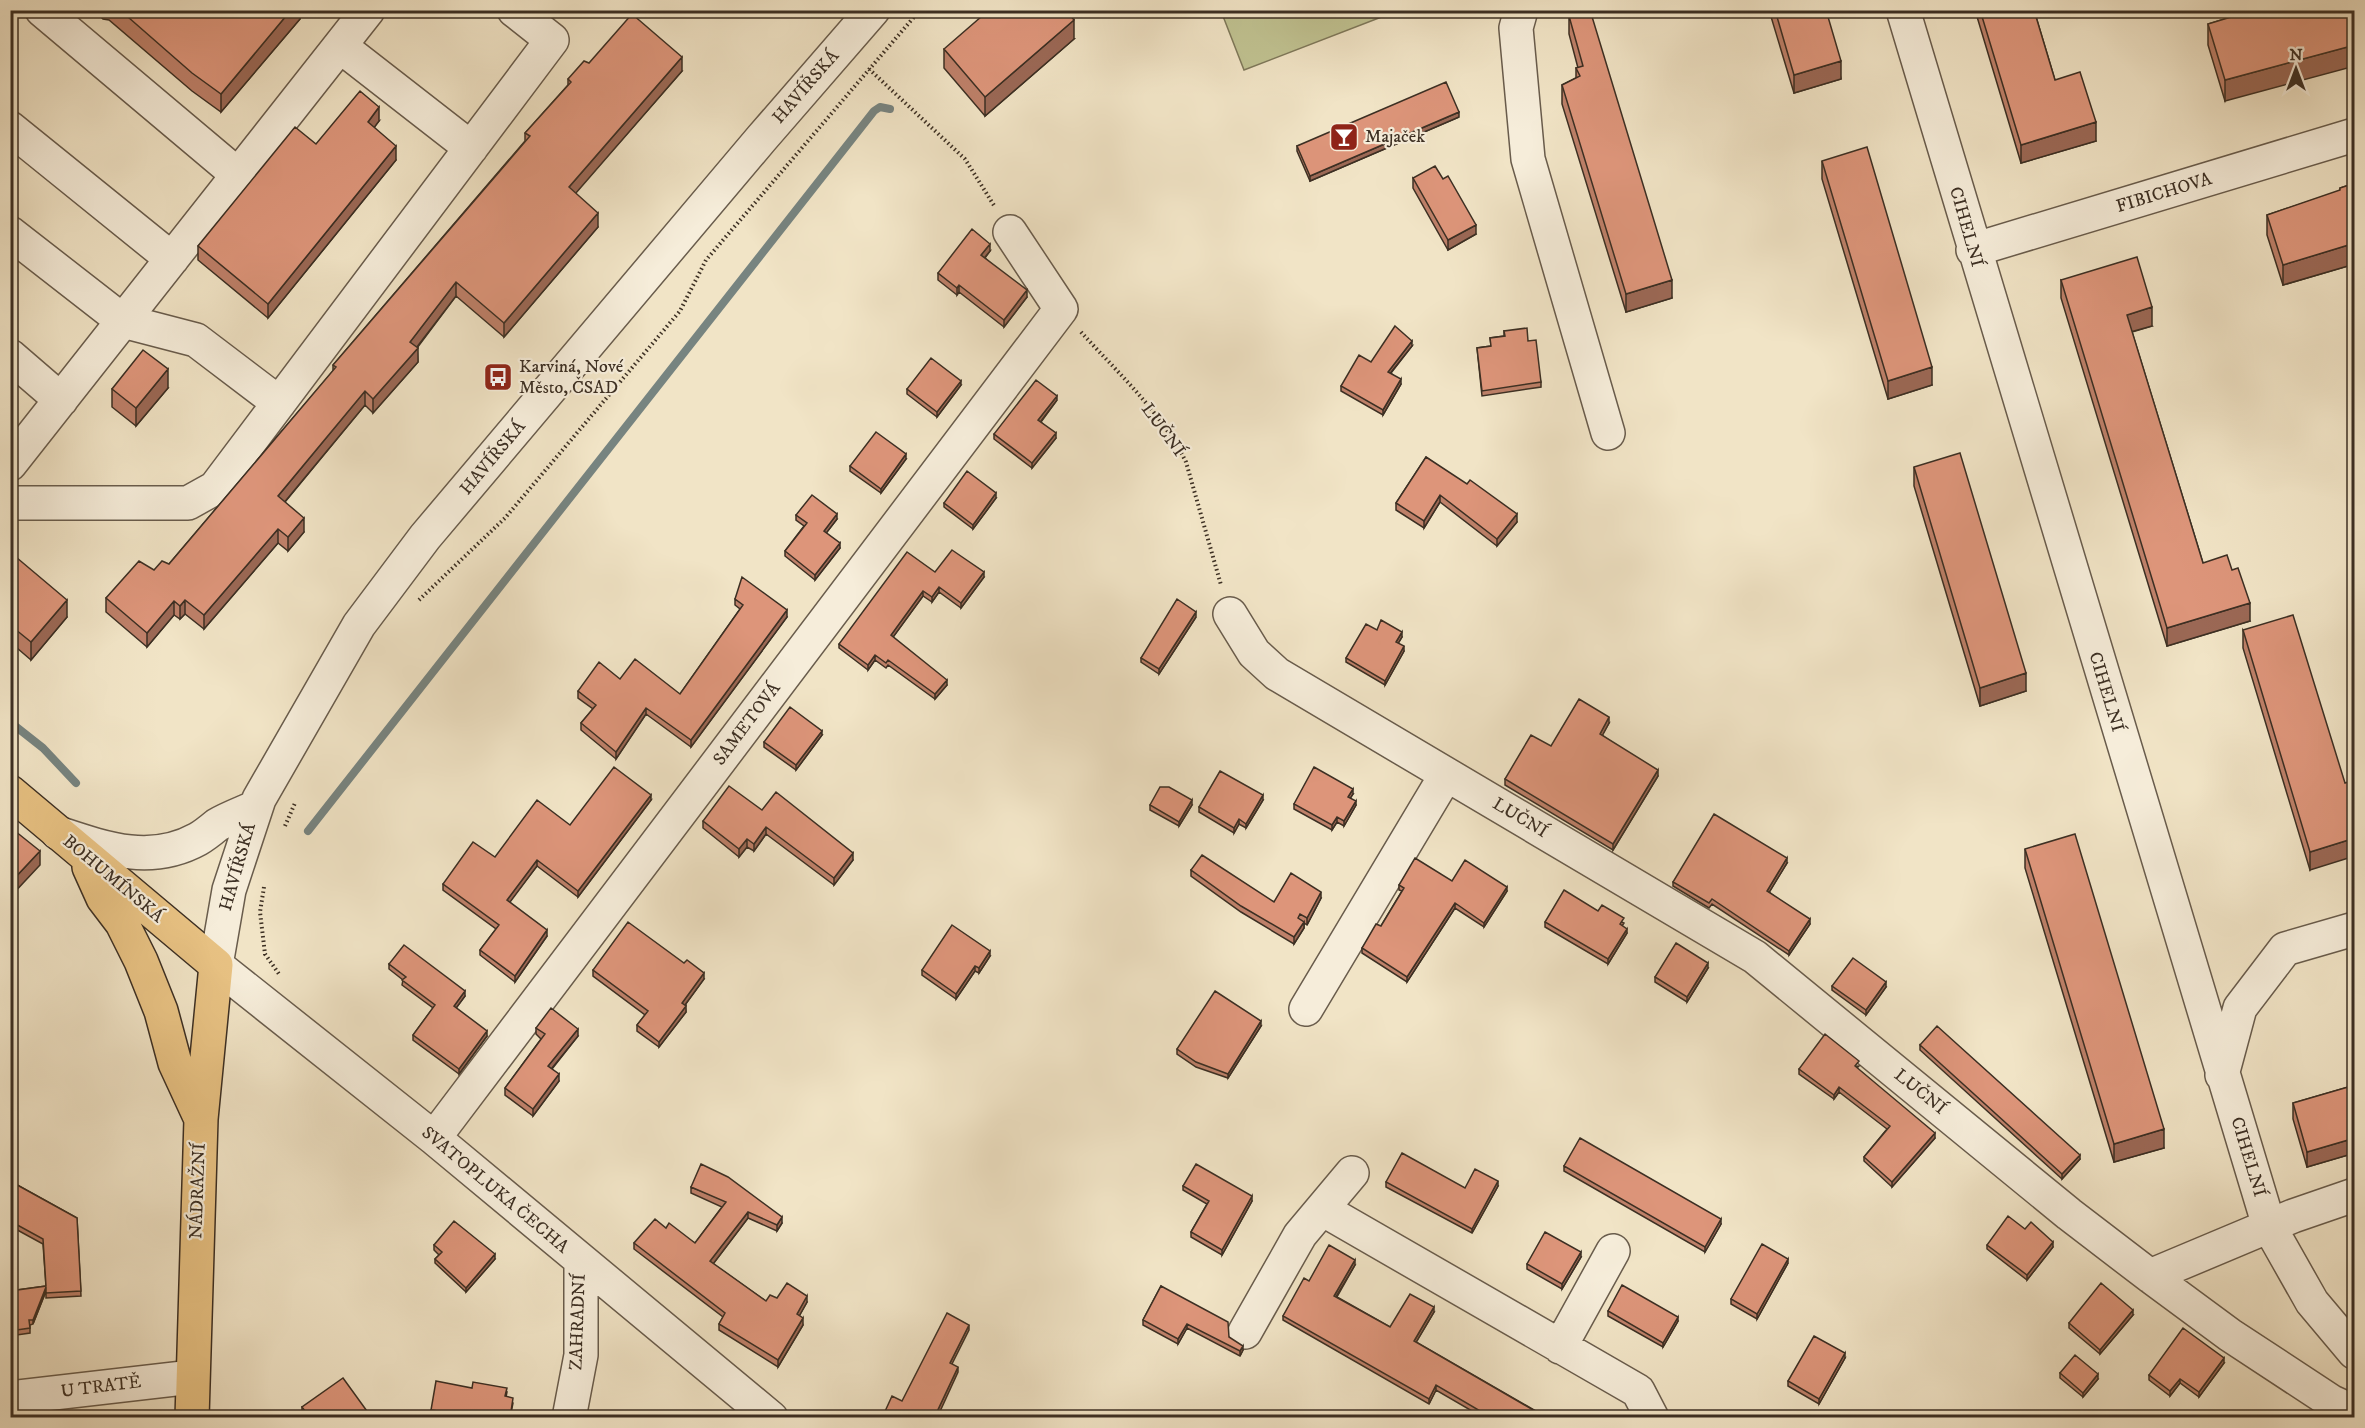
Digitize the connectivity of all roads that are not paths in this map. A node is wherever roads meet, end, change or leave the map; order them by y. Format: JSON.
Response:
{"nodes":[{"id":1,"x":42,"y":10,"type":"edge"},
{"id":2,"x":368,"y":10,"type":"edge"},
{"id":3,"x":514,"y":10,"type":"edge"},
{"id":4,"x":873,"y":10,"type":"edge"},
{"id":5,"x":1521,"y":10,"type":"edge"},
{"id":6,"x":1903,"y":10,"type":"edge"},
{"id":7,"x":339,"y":46,"type":"junction"},
{"id":8,"x":10,"y":128,"type":"edge"},
{"id":9,"x":2355,"y":135,"type":"edge"},
{"id":10,"x":471,"y":148,"type":"junction"},
{"id":11,"x":238,"y":175,"type":"junction"},
{"id":12,"x":1010,"y":232,"type":"road end"},
{"id":13,"x":10,"y":233,"type":"edge"},
{"id":14,"x":1973,"y":250,"type":"junction"},
{"id":15,"x":172,"y":259,"type":"junction"},
{"id":16,"x":123,"y":321,"type":"junction"},
{"id":17,"x":10,"y":356,"type":"edge"},
{"id":18,"x":61,"y":400,"type":"junction"},
{"id":19,"x":279,"y":403,"type":"junction"},
{"id":20,"x":1608,"y":433,"type":"dead end"},
{"id":21,"x":13,"y":456,"type":"edge"},
{"id":22,"x":10,"y":503,"type":"edge"},
{"id":23,"x":1230,"y":614,"type":"road end"},
{"id":24,"x":1446,"y":775,"type":"junction"},
{"id":25,"x":10,"y":792,"type":"edge"},
{"id":26,"x":256,"y":807,"type":"junction"},
{"id":27,"x":69,"y":842,"type":"junction"},
{"id":28,"x":2355,"y":929,"type":"edge"},
{"id":29,"x":216,"y":965,"type":"junction"},
{"id":30,"x":1306,"y":1009,"type":"dead end"},
{"id":31,"x":2222,"y":1075,"type":"junction"},
{"id":32,"x":201,"y":1119,"type":"junction"},
{"id":33,"x":434,"y":1138,"type":"junction"},
{"id":34,"x":1352,"y":1173,"type":"dead end"},
{"id":35,"x":2355,"y":1195,"type":"edge"},
{"id":36,"x":1322,"y":1209,"type":"junction"},
{"id":37,"x":2270,"y":1226,"type":"junction"},
{"id":38,"x":1613,"y":1251,"type":"dead end"},
{"id":39,"x":580,"y":1261,"type":"junction"},
{"id":40,"x":2150,"y":1276,"type":"junction"},
{"id":41,"x":1245,"y":1332,"type":"dead end"},
{"id":42,"x":1560,"y":1347,"type":"junction"},
{"id":43,"x":2355,"y":1352,"type":"edge"},
{"id":44,"x":192,"y":1377,"type":"junction"},
{"id":45,"x":10,"y":1398,"type":"edge"},
{"id":46,"x":2355,"y":1412,"type":"edge"},
{"id":47,"x":192,"y":1418,"type":"edge"},
{"id":48,"x":569,"y":1418,"type":"edge"},
{"id":49,"x":771,"y":1418,"type":"edge"},
{"id":50,"x":1652,"y":1418,"type":"edge"}],
"edges":[{"from":1,"to":11,"type":"street"},
{"from":2,"to":7,"type":"street"},
{"from":3,"to":10,"type":"street"},
{"from":4,"to":26,"type":"street","name":"HAVÍŘSKÁ"},
{"from":5,"to":20,"type":"street"},
{"from":6,"to":14,"type":"street","name":"CIHELNÍ"},
{"from":7,"to":10,"type":"street"},
{"from":7,"to":11,"type":"street"},
{"from":8,"to":15,"type":"street"},
{"from":9,"to":14,"type":"street","name":"FIBICHOVA"},
{"from":10,"to":19,"type":"street"},
{"from":11,"to":15,"type":"street"},
{"from":12,"to":33,"type":"street","name":"SAMETOVÁ"},
{"from":13,"to":16,"type":"street"},
{"from":14,"to":31,"type":"street","name":"CIHELNÍ"},
{"from":15,"to":16,"type":"street"},
{"from":16,"to":18,"type":"street"},
{"from":16,"to":19,"type":"street"},
{"from":17,"to":18,"type":"street"},
{"from":18,"to":21,"type":"street"},
{"from":19,"to":22,"type":"street"},
{"from":23,"to":24,"type":"street","name":"LUČNÍ"},
{"from":24,"to":30,"type":"street"},
{"from":24,"to":40,"type":"street","name":"LUČNÍ"},
{"from":25,"to":27,"type":"main road","name":"BOHUMÍNSKÁ"},
{"from":26,"to":27,"type":"street"},
{"from":26,"to":29,"type":"street","name":"HAVÍŘSKÁ"},
{"from":27,"to":29,"type":"main road","name":"BOHUMÍNSKÁ"},
{"from":27,"to":32,"type":"main road"},
{"from":28,"to":31,"type":"street"},
{"from":29,"to":32,"type":"main road","name":"NÁDRAŽNÍ"},
{"from":29,"to":33,"type":"street","name":"SVATOPLUKA ČECHA"},
{"from":31,"to":37,"type":"street","name":"CIHELNÍ"},
{"from":32,"to":44,"type":"main road","name":"NÁDRAŽNÍ"},
{"from":33,"to":39,"type":"street","name":"SVATOPLUKA ČECHA"},
{"from":34,"to":36,"type":"street"},
{"from":35,"to":37,"type":"street"},
{"from":36,"to":41,"type":"street"},
{"from":36,"to":42,"type":"street"},
{"from":37,"to":40,"type":"street"},
{"from":37,"to":43,"type":"street","name":"CIHELNÍ"},
{"from":38,"to":42,"type":"street"},
{"from":39,"to":48,"type":"street","name":"ZAHRADNÍ"},
{"from":39,"to":49,"type":"street","name":"SVATOPLUKA ČECHA"},
{"from":40,"to":46,"type":"street","name":"LUČNÍ"},
{"from":42,"to":50,"type":"street"},
{"from":44,"to":45,"type":"street","name":"U TRATĚ"},
{"from":44,"to":47,"type":"main road","name":"NÁDRAŽNÍ"}]}
